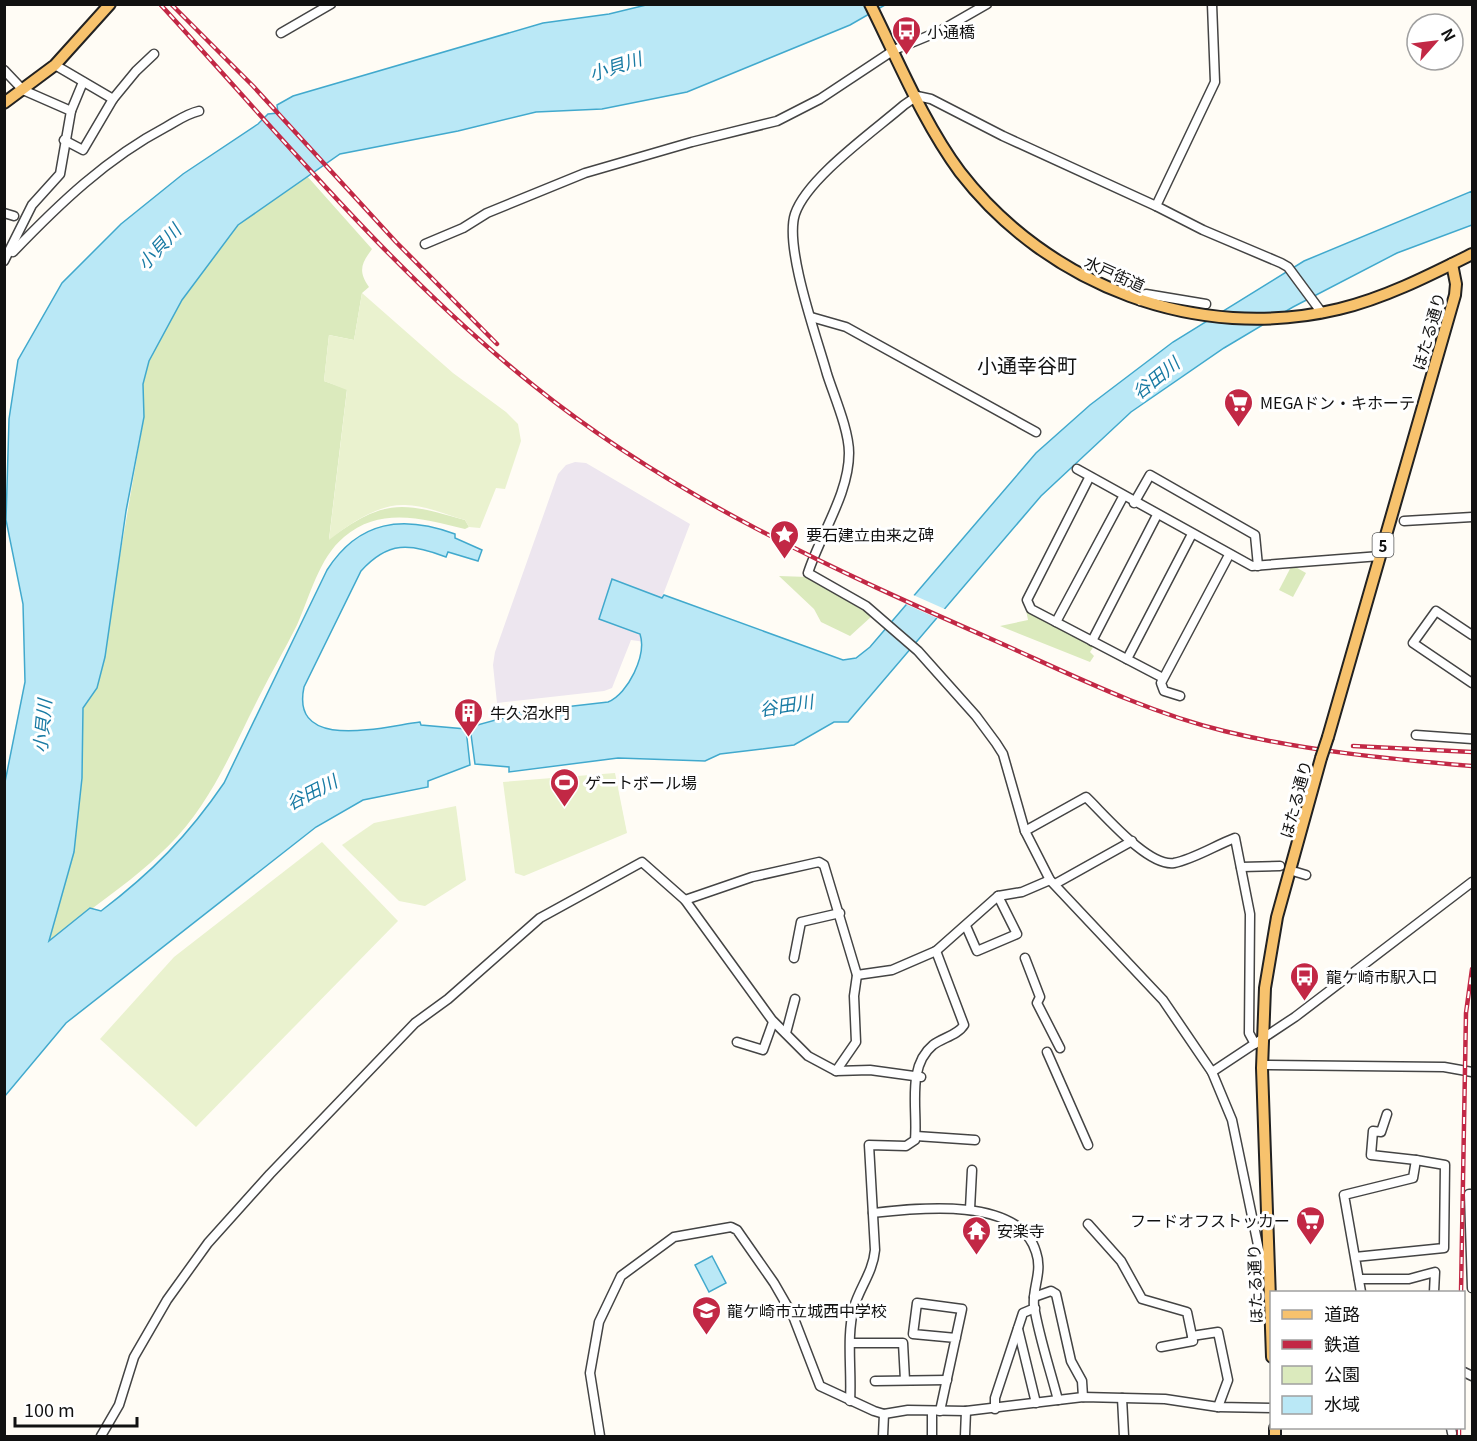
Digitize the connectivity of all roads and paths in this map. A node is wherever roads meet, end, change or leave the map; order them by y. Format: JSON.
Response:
{"nodes":[{"id":1,"x":110,"y":4,"type":"edge"},
{"id":2,"x":332,"y":4,"type":"edge"},
{"id":3,"x":870,"y":4,"type":"edge"},
{"id":4,"x":987,"y":4,"type":"edge"},
{"id":5,"x":1212,"y":4,"type":"edge"},
{"id":6,"x":280,"y":33,"type":"dead end"},
{"id":7,"x":894,"y":50,"type":"junction"},
{"id":8,"x":154,"y":54,"type":"dead end"},
{"id":9,"x":55,"y":65,"type":"junction"},
{"id":10,"x":4,"y":70,"type":"edge"},
{"id":11,"x":83,"y":82,"type":"junction"},
{"id":12,"x":23,"y":90,"type":"junction"},
{"id":13,"x":917,"y":96,"type":"junction"},
{"id":14,"x":113,"y":99,"type":"junction"},
{"id":15,"x":4,"y":103,"type":"edge"},
{"id":16,"x":71,"y":111,"type":"junction"},
{"id":17,"x":199,"y":111,"type":"dead end"},
{"id":18,"x":64,"y":140,"type":"junction"},
{"id":19,"x":1156,"y":206,"type":"junction"},
{"id":20,"x":425,"y":244,"type":"dead end"},
{"id":21,"x":1473,"y":254,"type":"edge"},
{"id":22,"x":6,"y":259,"type":"edge"},
{"id":23,"x":1452,"y":264,"type":"junction"},
{"id":24,"x":1140,"y":301,"type":"junction"},
{"id":25,"x":1206,"y":304,"type":"dead end"},
{"id":26,"x":1322,"y":313,"type":"junction"},
{"id":27,"x":811,"y":317,"type":"junction"},
{"id":28,"x":1036,"y":432,"type":"dead end"},
{"id":29,"x":1077,"y":469,"type":"dead end"},
{"id":30,"x":1089,"y":478,"type":"junction"},
{"id":31,"x":1123,"y":497,"type":"junction"},
{"id":32,"x":1134,"y":503,"type":"junction"},
{"id":33,"x":1157,"y":515,"type":"junction"},
{"id":34,"x":1473,"y":517,"type":"edge"},
{"id":35,"x":1404,"y":521,"type":"dead end"},
{"id":36,"x":1192,"y":534,"type":"junction"},
{"id":37,"x":1229,"y":555,"type":"junction"},
{"id":38,"x":1380,"y":556,"type":"junction"},
{"id":39,"x":1258,"y":566,"type":"junction"},
{"id":40,"x":1056,"y":622,"type":"junction"},
{"id":41,"x":1473,"y":635,"type":"edge"},
{"id":42,"x":1092,"y":641,"type":"junction"},
{"id":43,"x":1128,"y":659,"type":"junction"},
{"id":44,"x":1163,"y":678,"type":"junction"},
{"id":45,"x":1473,"y":683,"type":"edge"},
{"id":46,"x":1180,"y":696,"type":"dead end"},
{"id":47,"x":1416,"y":735,"type":"dead end"},
{"id":48,"x":1473,"y":739,"type":"edge"},
{"id":49,"x":1025,"y":831,"type":"junction"},
{"id":50,"x":1132,"y":841,"type":"junction"},
{"id":51,"x":1280,"y":866,"type":"dead end"},
{"id":52,"x":1241,"y":867,"type":"junction"},
{"id":53,"x":1296,"y":872,"type":"dead end"},
{"id":54,"x":1306,"y":875,"type":"dead end"},
{"id":55,"x":1053,"y":882,"type":"junction"},
{"id":56,"x":1473,"y":882,"type":"edge"},
{"id":57,"x":998,"y":896,"type":"junction"},
{"id":58,"x":685,"y":900,"type":"junction"},
{"id":59,"x":840,"y":913,"type":"junction"},
{"id":60,"x":966,"y":926,"type":"junction"},
{"id":61,"x":936,"y":951,"type":"junction"},
{"id":62,"x":794,"y":958,"type":"dead end"},
{"id":63,"x":1025,"y":958,"type":"dead end"},
{"id":64,"x":857,"y":975,"type":"junction"},
{"id":65,"x":795,"y":999,"type":"dead end"},
{"id":66,"x":773,"y":1022,"type":"junction"},
{"id":67,"x":786,"y":1033,"type":"junction"},
{"id":68,"x":1259,"y":1041,"type":"junction"},
{"id":69,"x":737,"y":1042,"type":"dead end"},
{"id":70,"x":1060,"y":1048,"type":"dead end"},
{"id":71,"x":1047,"y":1052,"type":"dead end"},
{"id":72,"x":1262,"y":1065,"type":"junction"},
{"id":73,"x":836,"y":1071,"type":"junction"},
{"id":74,"x":1212,"y":1072,"type":"junction"},
{"id":75,"x":1473,"y":1072,"type":"edge"},
{"id":76,"x":918,"y":1077,"type":"junction"},
{"id":77,"x":1387,"y":1114,"type":"dead end"},
{"id":78,"x":916,"y":1136,"type":"junction"},
{"id":79,"x":975,"y":1140,"type":"dead end"},
{"id":80,"x":1088,"y":1145,"type":"dead end"},
{"id":81,"x":1416,"y":1160,"type":"junction"},
{"id":82,"x":972,"y":1170,"type":"dead end"},
{"id":83,"x":1473,"y":1194,"type":"edge"},
{"id":84,"x":970,"y":1209,"type":"junction"},
{"id":85,"x":873,"y":1213,"type":"junction"},
{"id":86,"x":1088,"y":1224,"type":"dead end"},
{"id":87,"x":1355,"y":1257,"type":"junction"},
{"id":88,"x":1269,"y":1273,"type":"junction"},
{"id":89,"x":1359,"y":1280,"type":"junction"},
{"id":90,"x":1473,"y":1288,"type":"edge"},
{"id":91,"x":1361,"y":1291,"type":"edge"},
{"id":92,"x":1434,"y":1291,"type":"edge"},
{"id":93,"x":1034,"y":1297,"type":"junction"},
{"id":94,"x":1270,"y":1301,"type":"edge"},
{"id":95,"x":1035,"y":1308,"type":"junction"},
{"id":96,"x":1017,"y":1329,"type":"junction"},
{"id":97,"x":1192,"y":1336,"type":"junction"},
{"id":98,"x":956,"y":1338,"type":"junction"},
{"id":99,"x":851,"y":1343,"type":"junction"},
{"id":100,"x":1161,"y":1347,"type":"dead end"},
{"id":101,"x":905,"y":1380,"type":"junction"},
{"id":102,"x":947,"y":1380,"type":"junction"},
{"id":103,"x":875,"y":1381,"type":"dead end"},
{"id":104,"x":1083,"y":1397,"type":"junction"},
{"id":105,"x":1122,"y":1398,"type":"junction"},
{"id":106,"x":1058,"y":1400,"type":"junction"},
{"id":107,"x":850,"y":1401,"type":"junction"},
{"id":108,"x":1036,"y":1403,"type":"junction"},
{"id":109,"x":1218,"y":1407,"type":"junction"},
{"id":110,"x":1270,"y":1408,"type":"edge"},
{"id":111,"x":995,"y":1409,"type":"junction"},
{"id":112,"x":936,"y":1411,"type":"junction"},
{"id":113,"x":966,"y":1411,"type":"junction"},
{"id":114,"x":884,"y":1414,"type":"junction"},
{"id":115,"x":101,"y":1437,"type":"edge"},
{"id":116,"x":600,"y":1437,"type":"edge"},
{"id":117,"x":883,"y":1437,"type":"edge"},
{"id":118,"x":932,"y":1437,"type":"edge"},
{"id":119,"x":965,"y":1437,"type":"edge"},
{"id":120,"x":1124,"y":1437,"type":"edge"}],
"edges":[{"from":1,"to":9,"type":"main road"},
{"from":2,"to":6,"type":"street"},
{"from":3,"to":7,"type":"main road","name":"水戸街道"},
{"from":4,"to":7,"type":"street"},
{"from":5,"to":19,"type":"street"},
{"from":7,"to":13,"type":"main road","name":"水戸街道"},
{"from":7,"to":20,"type":"street"},
{"from":8,"to":14,"type":"street"},
{"from":9,"to":11,"type":"street"},
{"from":9,"to":12,"type":"main road"},
{"from":10,"to":12,"type":"street"},
{"from":11,"to":14,"type":"street"},
{"from":11,"to":16,"type":"street"},
{"from":12,"to":15,"type":"main road"},
{"from":12,"to":16,"type":"street"},
{"from":13,"to":19,"type":"street"},
{"from":13,"to":24,"type":"main road","name":"水戸街道"},
{"from":13,"to":27,"type":"street"},
{"from":14,"to":18,"type":"street"},
{"from":16,"to":18,"type":"street"},
{"from":17,"to":22,"type":"street"},
{"from":18,"to":22,"type":"street"},
{"from":19,"to":26,"type":"street"},
{"from":21,"to":23,"type":"main road","name":"水戸街道"},
{"from":23,"to":26,"type":"main road","name":"水戸街道"},
{"from":23,"to":38,"type":"main road","name":"ほたる通り","number":"5"},
{"from":24,"to":25,"type":"street"},
{"from":24,"to":26,"type":"main road","name":"水戸街道"},
{"from":27,"to":28,"type":"street"},
{"from":27,"to":49,"type":"street"},
{"from":29,"to":30,"type":"street"},
{"from":30,"to":31,"type":"street"},
{"from":30,"to":40,"type":"street"},
{"from":31,"to":32,"type":"street"},
{"from":31,"to":40,"type":"street"},
{"from":32,"to":33,"type":"street"},
{"from":32,"to":39,"type":"street"},
{"from":33,"to":36,"type":"street"},
{"from":33,"to":42,"type":"street"},
{"from":34,"to":35,"type":"street"},
{"from":36,"to":37,"type":"street"},
{"from":36,"to":43,"type":"street"},
{"from":37,"to":39,"type":"street"},
{"from":37,"to":44,"type":"street"},
{"from":38,"to":39,"type":"street"},
{"from":38,"to":68,"type":"main road","name":"ほたる通り","number":"5","bridge":true},
{"from":40,"to":42,"type":"street"},
{"from":41,"to":45,"type":"street"},
{"from":42,"to":43,"type":"street"},
{"from":43,"to":44,"type":"street"},
{"from":44,"to":46,"type":"street"},
{"from":47,"to":48,"type":"street"},
{"from":49,"to":50,"type":"street"},
{"from":49,"to":55,"type":"street"},
{"from":50,"to":52,"type":"street"},
{"from":50,"to":55,"type":"street"},
{"from":51,"to":52,"type":"street"},
{"from":52,"to":68,"type":"street"},
{"from":53,"to":54,"type":"street"},
{"from":55,"to":57,"type":"street"},
{"from":55,"to":74,"type":"street"},
{"from":56,"to":68,"type":"street"},
{"from":57,"to":60,"type":"street"},
{"from":57,"to":60,"type":"street"},
{"from":58,"to":59,"type":"street"},
{"from":58,"to":66,"type":"street"},
{"from":58,"to":115,"type":"street"},
{"from":59,"to":62,"type":"street"},
{"from":59,"to":64,"type":"street"},
{"from":60,"to":61,"type":"street"},
{"from":61,"to":64,"type":"street"},
{"from":61,"to":76,"type":"street"},
{"from":63,"to":70,"type":"street"},
{"from":64,"to":73,"type":"street"},
{"from":65,"to":67,"type":"street"},
{"from":66,"to":67,"type":"street"},
{"from":66,"to":69,"type":"street"},
{"from":67,"to":73,"type":"street"},
{"from":68,"to":72,"type":"main road","name":"ほたる通り","number":"5"},
{"from":68,"to":74,"type":"street"},
{"from":71,"to":80,"type":"street"},
{"from":72,"to":75,"type":"street"},
{"from":72,"to":88,"type":"main road","name":"ほたる通り","number":"5"},
{"from":73,"to":76,"type":"street"},
{"from":74,"to":88,"type":"street"},
{"from":76,"to":78,"type":"street"},
{"from":77,"to":81,"type":"street"},
{"from":78,"to":79,"type":"street"},
{"from":78,"to":85,"type":"street"},
{"from":81,"to":87,"type":"street"},
{"from":81,"to":87,"type":"street"},
{"from":82,"to":84,"type":"street"},
{"from":83,"to":90,"type":"street"},
{"from":84,"to":85,"type":"street"},
{"from":84,"to":93,"type":"street"},
{"from":85,"to":99,"type":"street"},
{"from":86,"to":97,"type":"street"},
{"from":87,"to":89,"type":"street"},
{"from":88,"to":94,"type":"main road","name":"ほたる通り","number":"5"},
{"from":89,"to":91,"type":"street"},
{"from":89,"to":92,"type":"street"},
{"from":93,"to":95,"type":"street"},
{"from":93,"to":104,"type":"street"},
{"from":95,"to":96,"type":"street"},
{"from":95,"to":106,"type":"street"},
{"from":96,"to":108,"type":"street"},
{"from":96,"to":111,"type":"street"},
{"from":97,"to":100,"type":"street"},
{"from":97,"to":109,"type":"street"},
{"from":98,"to":98,"type":"street"},
{"from":98,"to":102,"type":"street"},
{"from":99,"to":101,"type":"street"},
{"from":99,"to":107,"type":"street"},
{"from":101,"to":102,"type":"street"},
{"from":101,"to":103,"type":"street"},
{"from":102,"to":112,"type":"street"},
{"from":104,"to":105,"type":"street"},
{"from":104,"to":106,"type":"street"},
{"from":105,"to":109,"type":"street"},
{"from":105,"to":120,"type":"street"},
{"from":106,"to":108,"type":"street"},
{"from":107,"to":114,"type":"street"},
{"from":107,"to":116,"type":"street"},
{"from":108,"to":111,"type":"street"},
{"from":109,"to":110,"type":"street"},
{"from":111,"to":113,"type":"street"},
{"from":112,"to":113,"type":"street"},
{"from":112,"to":114,"type":"street"},
{"from":112,"to":118,"type":"street"},
{"from":113,"to":119,"type":"street"},
{"from":114,"to":117,"type":"street"}]}
